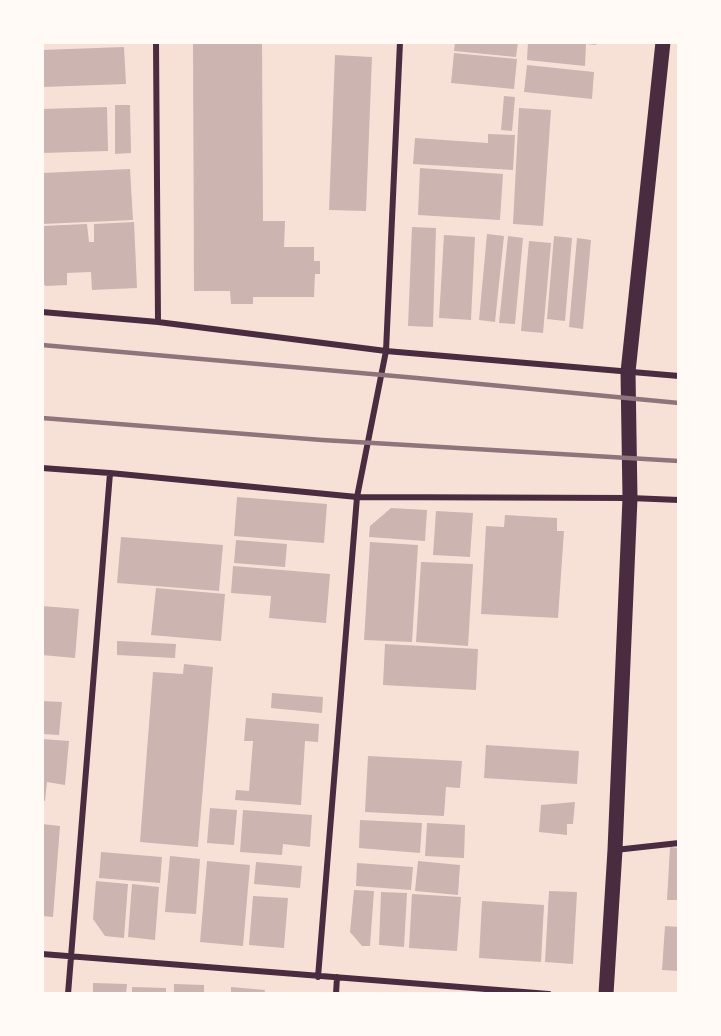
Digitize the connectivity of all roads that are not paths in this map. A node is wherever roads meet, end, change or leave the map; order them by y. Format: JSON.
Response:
{"nodes":[{"id":1,"x":156,"y":42,"type":"edge"},
{"id":2,"x":400,"y":42,"type":"edge"},
{"id":3,"x":663,"y":42,"type":"edge"},
{"id":4,"x":42,"y":312,"type":"edge"},
{"id":5,"x":158,"y":322,"type":"junction"},
{"id":6,"x":386,"y":351,"type":"junction"},
{"id":7,"x":628,"y":372,"type":"junction"},
{"id":8,"x":679,"y":376,"type":"edge"},
{"id":9,"x":42,"y":468,"type":"edge"},
{"id":10,"x":110,"y":473,"type":"junction"},
{"id":11,"x":357,"y":497,"type":"junction"},
{"id":12,"x":630,"y":498,"type":"junction"},
{"id":13,"x":679,"y":500,"type":"edge"},
{"id":14,"x":679,"y":843,"type":"edge"},
{"id":15,"x":615,"y":850,"type":"junction"},
{"id":16,"x":42,"y":954,"type":"edge"},
{"id":17,"x":71,"y":957,"type":"junction"},
{"id":18,"x":318,"y":977,"type":"junction"},
{"id":19,"x":337,"y":977,"type":"junction"},
{"id":20,"x":68,"y":994,"type":"edge"},
{"id":21,"x":336,"y":994,"type":"edge"},
{"id":22,"x":549,"y":994,"type":"edge"},
{"id":23,"x":606,"y":994,"type":"edge"}],
"edges":[{"from":1,"to":5,"type":"street"},
{"from":2,"to":6,"type":"street"},
{"from":3,"to":7,"type":"main road"},
{"from":4,"to":5,"type":"street"},
{"from":5,"to":6,"type":"street"},
{"from":6,"to":7,"type":"street"},
{"from":6,"to":11,"type":"street"},
{"from":7,"to":8,"type":"street"},
{"from":7,"to":12,"type":"main road"},
{"from":9,"to":10,"type":"street"},
{"from":10,"to":11,"type":"street"},
{"from":10,"to":17,"type":"street"},
{"from":11,"to":12,"type":"street"},
{"from":11,"to":18,"type":"street"},
{"from":12,"to":13,"type":"street"},
{"from":12,"to":15,"type":"main road"},
{"from":14,"to":15,"type":"street"},
{"from":15,"to":23,"type":"main road"},
{"from":16,"to":17,"type":"street"},
{"from":17,"to":18,"type":"street"},
{"from":17,"to":20,"type":"street"},
{"from":18,"to":19,"type":"street"},
{"from":19,"to":21,"type":"street"},
{"from":19,"to":22,"type":"street"}]}
